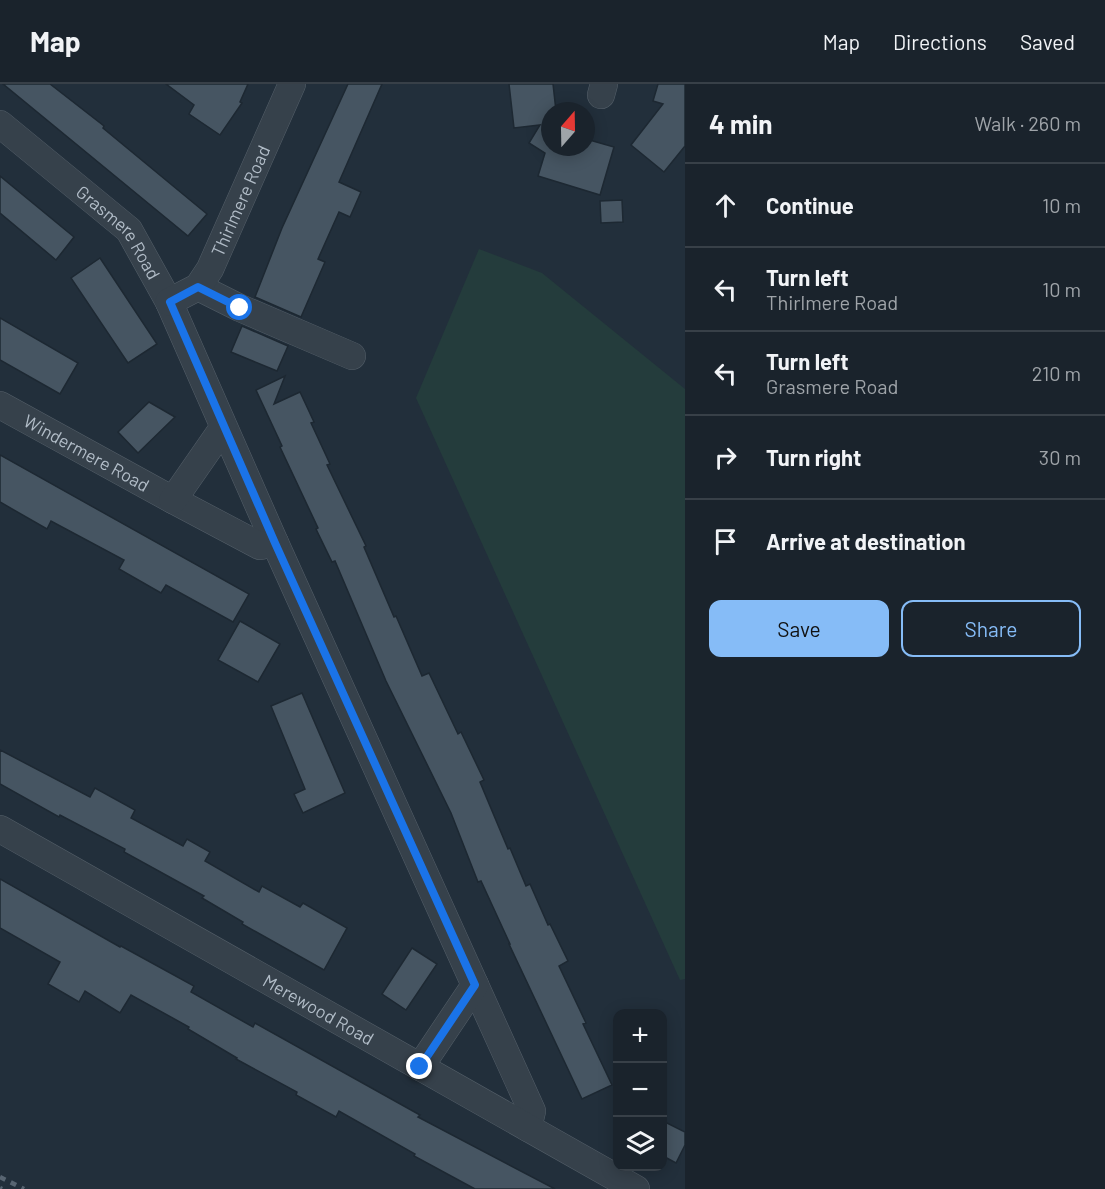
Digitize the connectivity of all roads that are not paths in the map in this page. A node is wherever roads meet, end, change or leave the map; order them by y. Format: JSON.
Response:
{"nodes":[{"id":1,"x":292,"y":84,"type":"edge"},
{"id":2,"x":0,"y":124,"type":"edge"},
{"id":3,"x":198,"y":287,"type":"junction"},
{"id":4,"x":170,"y":302,"type":"junction"},
{"id":5,"x":352,"y":356,"type":"dead end"},
{"id":6,"x":0,"y":405,"type":"edge"},
{"id":7,"x":223,"y":428,"type":"junction"},
{"id":8,"x":173,"y":500,"type":"junction"},
{"id":9,"x":275,"y":543,"type":"junction"},
{"id":10,"x":0,"y":829,"type":"edge"},
{"id":11,"x":475,"y":985,"type":"junction"},
{"id":12,"x":420,"y":1067,"type":"junction"},
{"id":13,"x":528,"y":1128,"type":"junction"},
{"id":14,"x":636,"y":1189,"type":"edge"}],
"edges":[{"from":1,"to":3,"type":"street","name":"Thirlmere Road"},
{"from":2,"to":4,"type":"street","name":"Grasmere Road"},
{"from":3,"to":4,"type":"street"},
{"from":3,"to":5,"type":"street"},
{"from":4,"to":7,"type":"street","name":"Grasmere Road"},
{"from":6,"to":8,"type":"street","name":"Windermere Road"},
{"from":7,"to":8,"type":"street"},
{"from":7,"to":9,"type":"street","name":"Grasmere Road"},
{"from":8,"to":9,"type":"street","name":"Windermere Road"},
{"from":9,"to":11,"type":"street","name":"Grasmere Road"},
{"from":10,"to":12,"type":"street","name":"Merewood Road"},
{"from":11,"to":12,"type":"street"},
{"from":11,"to":13,"type":"street","name":"Grasmere Road"},
{"from":12,"to":13,"type":"street","name":"Merewood Road"},
{"from":13,"to":14,"type":"street","name":"Merewood Road"}]}
